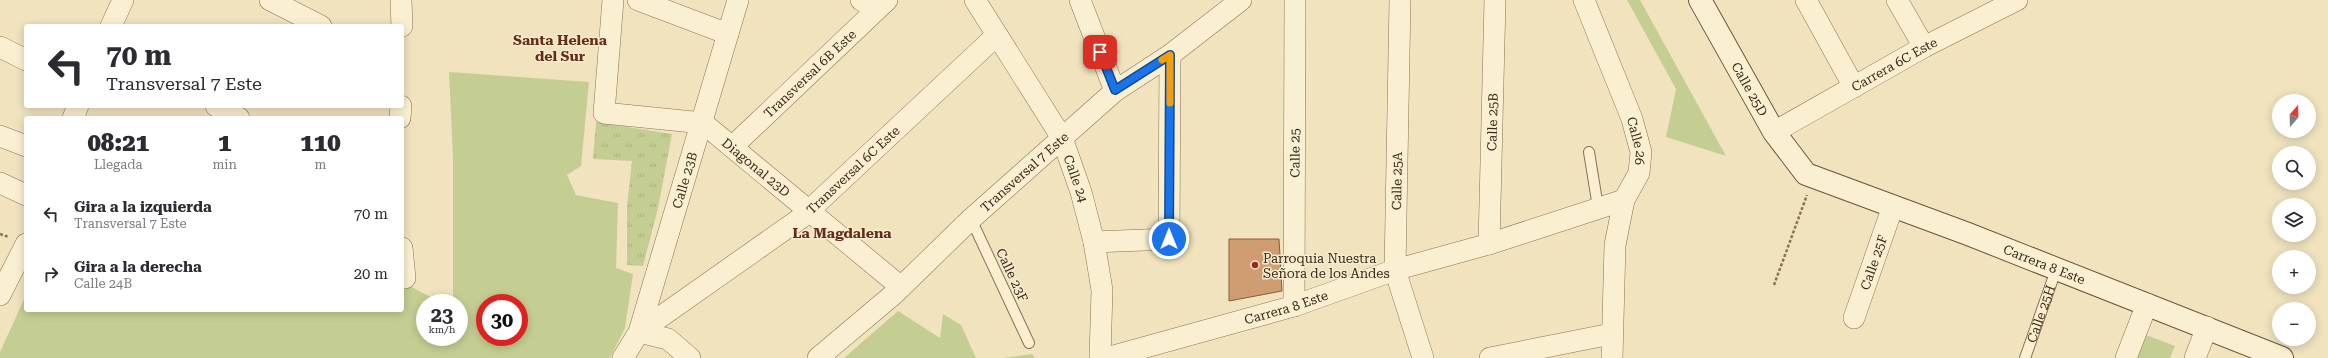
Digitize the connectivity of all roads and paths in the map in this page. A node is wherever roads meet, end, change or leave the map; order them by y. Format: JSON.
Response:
{"nodes":[{"id":1,"x":122,"y":0,"type":"edge"},
{"id":2,"x":270,"y":0,"type":"edge"},
{"id":3,"x":401,"y":0,"type":"edge"},
{"id":4,"x":613,"y":0,"type":"edge"},
{"id":5,"x":638,"y":0,"type":"edge"},
{"id":6,"x":738,"y":0,"type":"edge"},
{"id":7,"x":975,"y":0,"type":"edge"},
{"id":8,"x":1080,"y":0,"type":"edge"},
{"id":9,"x":1241,"y":0,"type":"edge"},
{"id":10,"x":1295,"y":0,"type":"edge"},
{"id":11,"x":1400,"y":0,"type":"edge"},
{"id":12,"x":1495,"y":0,"type":"edge"},
{"id":13,"x":1584,"y":0,"type":"edge"},
{"id":14,"x":1700,"y":0,"type":"edge"},
{"id":15,"x":1806,"y":0,"type":"edge"},
{"id":16,"x":1897,"y":0,"type":"edge"},
{"id":17,"x":2010,"y":1,"type":"edge"},
{"id":18,"x":875,"y":3,"type":"edge"},
{"id":19,"x":1220,"y":7,"type":"edge"},
{"id":20,"x":113,"y":24,"type":"edge"},
{"id":21,"x":317,"y":24,"type":"edge"},
{"id":22,"x":402,"y":24,"type":"edge"},
{"id":23,"x":728,"y":34,"type":"junction"},
{"id":24,"x":997,"y":35,"type":"junction"},
{"id":25,"x":0,"y":47,"type":"edge"},
{"id":26,"x":1924,"y":47,"type":"junction"},
{"id":27,"x":1170,"y":55,"type":"junction"},
{"id":28,"x":24,"y":59,"type":"edge"},
{"id":29,"x":1854,"y":87,"type":"junction"},
{"id":30,"x":1115,"y":90,"type":"junction"},
{"id":31,"x":220,"y":108,"type":"edge"},
{"id":32,"x":235,"y":116,"type":"edge"},
{"id":33,"x":703,"y":123,"type":"junction"},
{"id":34,"x":1774,"y":132,"type":"junction"},
{"id":35,"x":0,"y":136,"type":"edge"},
{"id":36,"x":1062,"y":138,"type":"junction"},
{"id":37,"x":24,"y":145,"type":"edge"},
{"id":38,"x":732,"y":147,"type":"junction"},
{"id":39,"x":1589,"y":152,"type":"dead end"},
{"id":40,"x":1810,"y":176,"type":"junction"},
{"id":41,"x":0,"y":183,"type":"edge"},
{"id":42,"x":24,"y":194,"type":"edge"},
{"id":43,"x":1624,"y":200,"type":"junction"},
{"id":44,"x":1893,"y":206,"type":"junction"},
{"id":45,"x":1598,"y":207,"type":"junction"},
{"id":46,"x":809,"y":210,"type":"junction"},
{"id":47,"x":972,"y":219,"type":"junction"},
{"id":48,"x":1094,"y":242,"type":"junction"},
{"id":49,"x":1489,"y":244,"type":"junction"},
{"id":50,"x":24,"y":248,"type":"edge"},
{"id":51,"x":404,"y":268,"type":"edge"},
{"id":52,"x":1395,"y":270,"type":"junction"},
{"id":53,"x":2056,"y":270,"type":"junction"},
{"id":54,"x":405,"y":278,"type":"dead end"},
{"id":55,"x":1774,"y":285,"type":"dead end"},
{"id":56,"x":901,"y":287,"type":"junction"},
{"id":57,"x":0,"y":295,"type":"edge"},
{"id":58,"x":2147,"y":304,"type":"junction"},
{"id":59,"x":1294,"y":306,"type":"junction"},
{"id":60,"x":1854,"y":318,"type":"dead end"},
{"id":61,"x":2207,"y":327,"type":"junction"},
{"id":62,"x":639,"y":332,"type":"junction"},
{"id":63,"x":1611,"y":334,"type":"junction"},
{"id":64,"x":1029,"y":343,"type":"dead end"},
{"id":65,"x":623,"y":358,"type":"edge"},
{"id":66,"x":690,"y":358,"type":"edge"},
{"id":67,"x":818,"y":358,"type":"edge"},
{"id":68,"x":1100,"y":358,"type":"edge"},
{"id":69,"x":1106,"y":358,"type":"edge"},
{"id":70,"x":1423,"y":358,"type":"edge"},
{"id":71,"x":1490,"y":358,"type":"edge"},
{"id":72,"x":1612,"y":358,"type":"edge"},
{"id":73,"x":2025,"y":358,"type":"edge"},
{"id":74,"x":2126,"y":358,"type":"edge"},
{"id":75,"x":2195,"y":358,"type":"edge"},
{"id":76,"x":2282,"y":358,"type":"edge"}],
"edges":[{"from":1,"to":20,"type":"street"},
{"from":2,"to":21,"type":"street"},
{"from":3,"to":22,"type":"street"},
{"from":4,"to":33,"type":"street"},
{"from":5,"to":23,"type":"street"},
{"from":6,"to":23,"type":"street","name":"Calle 23B"},
{"from":7,"to":24,"type":"street","name":"Calle 24"},
{"from":8,"to":30,"type":"street"},
{"from":9,"to":19,"type":"street","name":"Transversal 7 Este"},
{"from":10,"to":59,"type":"street","name":"Calle 25"},
{"from":11,"to":52,"type":"street","name":"Calle 25A"},
{"from":12,"to":49,"type":"street","name":"Calle 25B"},
{"from":13,"to":43,"type":"street","name":"Calle 26"},
{"from":14,"to":34,"type":"main road","name":"Calle 25D"},
{"from":15,"to":29,"type":"street"},
{"from":16,"to":26,"type":"street"},
{"from":17,"to":26,"type":"street","name":"Carrera 6C Este"},
{"from":18,"to":38,"type":"street","name":"Transversal 6B Este"},
{"from":19,"to":27,"type":"street","name":"Transversal 7 Este"},
{"from":23,"to":33,"type":"street","name":"Calle 23B"},
{"from":24,"to":36,"type":"street","name":"Calle 24"},
{"from":24,"to":46,"type":"street","name":"Transversal 6C Este"},
{"from":25,"to":28,"type":"street"},
{"from":26,"to":29,"type":"street","name":"Carrera 6C Este"},
{"from":27,"to":30,"type":"street","name":"Transversal 7 Este"},
{"from":27,"to":48,"type":"street"},
{"from":29,"to":34,"type":"street","name":"Carrera 6C Este"},
{"from":30,"to":36,"type":"street","name":"Transversal 7 Este"},
{"from":31,"to":32,"type":"street"},
{"from":33,"to":38,"type":"street","name":"Diagonal 23D"},
{"from":33,"to":62,"type":"street","name":"Calle 23B"},
{"from":34,"to":40,"type":"main road","name":"Calle 25D"},
{"from":35,"to":37,"type":"street"},
{"from":36,"to":47,"type":"street","name":"Transversal 7 Este"},
{"from":36,"to":48,"type":"street","name":"Calle 24"},
{"from":38,"to":46,"type":"street","name":"Diagonal 23D"},
{"from":39,"to":45,"type":"lane"},
{"from":40,"to":44,"type":"main road","name":"Carrera 8 Este"},
{"from":40,"to":55,"type":"path"},
{"from":41,"to":42,"type":"street"},
{"from":43,"to":45,"type":"street","name":"Carrera 8 Este"},
{"from":43,"to":63,"type":"street","name":"Calle 26"},
{"from":44,"to":53,"type":"main road","name":"Carrera 8 Este"},
{"from":44,"to":60,"type":"street","name":"Calle 25F"},
{"from":45,"to":49,"type":"street","name":"Carrera 8 Este"},
{"from":46,"to":56,"type":"street","name":"Diagonal 23D"},
{"from":46,"to":62,"type":"street","name":"Transversal 6C Este"},
{"from":47,"to":56,"type":"street","name":"Transversal 7 Este"},
{"from":47,"to":64,"type":"lane","name":"Calle 23F"},
{"from":48,"to":68,"type":"street","name":"Calle 24"},
{"from":49,"to":52,"type":"street","name":"Carrera 8 Este"},
{"from":50,"to":57,"type":"street"},
{"from":51,"to":54,"type":"street"},
{"from":52,"to":59,"type":"street","name":"Carrera 8 Este"},
{"from":52,"to":70,"type":"street","name":"Calle 25A"},
{"from":53,"to":58,"type":"main road","name":"Carrera 8 Este"},
{"from":53,"to":73,"type":"lane","name":"Calle 25H"},
{"from":56,"to":67,"type":"street","name":"Transversal 7 Este"},
{"from":58,"to":61,"type":"main road","name":"Carrera 8 Este"},
{"from":58,"to":74,"type":"street"},
{"from":59,"to":69,"type":"street","name":"Carrera 8 Este"},
{"from":61,"to":75,"type":"street"},
{"from":61,"to":76,"type":"main road","name":"Carrera 8 Este"},
{"from":62,"to":65,"type":"street","name":"Calle 23B"},
{"from":62,"to":66,"type":"street"},
{"from":63,"to":71,"type":"street"},
{"from":63,"to":72,"type":"street","name":"Calle 26"}]}
